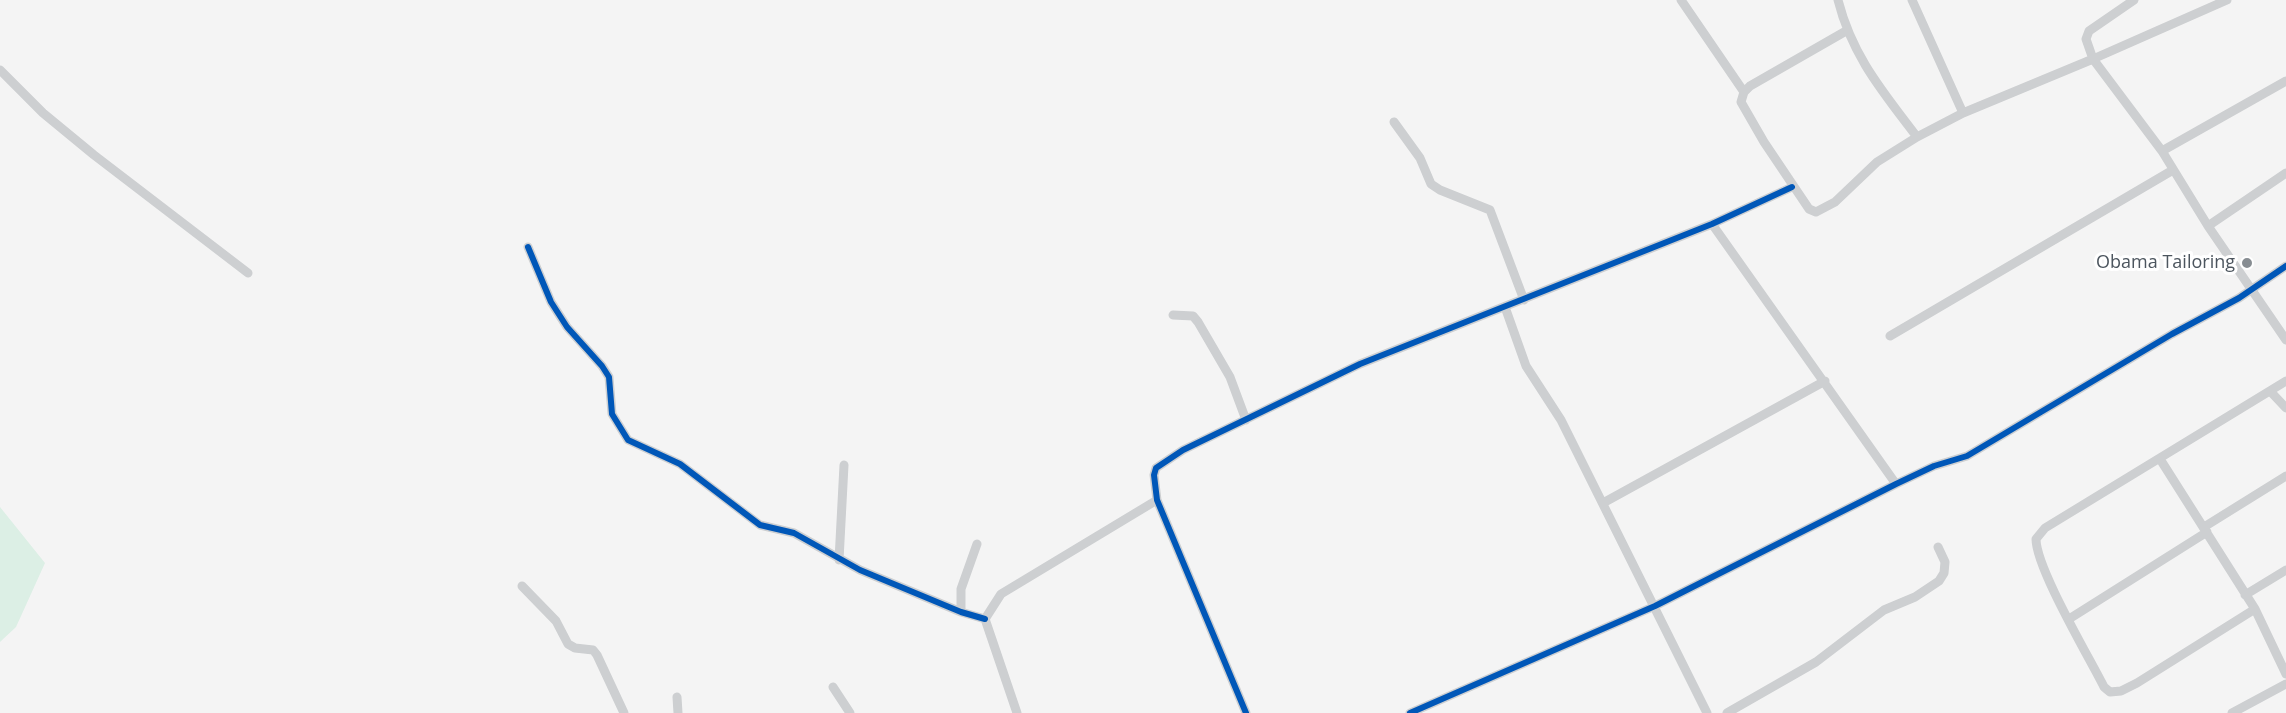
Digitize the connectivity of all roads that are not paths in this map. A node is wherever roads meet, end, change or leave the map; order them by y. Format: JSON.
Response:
{"nodes":[{"id":1,"x":1681,"y":0,"type":"edge"},
{"id":2,"x":1838,"y":0,"type":"edge"},
{"id":3,"x":1912,"y":0,"type":"edge"},
{"id":4,"x":2134,"y":0,"type":"edge"},
{"id":5,"x":2227,"y":0,"type":"edge"},
{"id":6,"x":1846,"y":31,"type":"junction"},
{"id":7,"x":2093,"y":59,"type":"junction"},
{"id":8,"x":0,"y":70,"type":"edge"},
{"id":9,"x":2286,"y":81,"type":"edge"},
{"id":10,"x":1744,"y":92,"type":"junction"},
{"id":11,"x":1963,"y":113,"type":"junction"},
{"id":12,"x":1394,"y":122,"type":"dead end"},
{"id":13,"x":1917,"y":137,"type":"junction"},
{"id":14,"x":2162,"y":151,"type":"junction"},
{"id":15,"x":2173,"y":170,"type":"junction"},
{"id":16,"x":2286,"y":173,"type":"edge"},
{"id":17,"x":1792,"y":187,"type":"junction"},
{"id":18,"x":1712,"y":224,"type":"junction"},
{"id":19,"x":2208,"y":226,"type":"junction"},
{"id":20,"x":528,"y":247,"type":"dead end"},
{"id":21,"x":2286,"y":266,"type":"edge"},
{"id":22,"x":248,"y":273,"type":"dead end"},
{"id":23,"x":2251,"y":290,"type":"junction"},
{"id":24,"x":1524,"y":300,"type":"junction"},
{"id":25,"x":1504,"y":307,"type":"junction"},
{"id":26,"x":1173,"y":315,"type":"dead end"},
{"id":27,"x":1890,"y":336,"type":"dead end"},
{"id":28,"x":2286,"y":340,"type":"edge"},
{"id":29,"x":1825,"y":381,"type":"junction"},
{"id":30,"x":2286,"y":381,"type":"edge"},
{"id":31,"x":2270,"y":391,"type":"junction"},
{"id":32,"x":2286,"y":408,"type":"edge"},
{"id":33,"x":1246,"y":420,"type":"junction"},
{"id":34,"x":2160,"y":459,"type":"junction"},
{"id":35,"x":844,"y":465,"type":"dead end"},
{"id":36,"x":2286,"y":476,"type":"edge"},
{"id":37,"x":1896,"y":484,"type":"junction"},
{"id":38,"x":1157,"y":500,"type":"junction"},
{"id":39,"x":1603,"y":503,"type":"junction"},
{"id":40,"x":2206,"y":530,"type":"junction"},
{"id":41,"x":977,"y":544,"type":"dead end"},
{"id":42,"x":1938,"y":547,"type":"dead end"},
{"id":43,"x":839,"y":560,"type":"junction"},
{"id":44,"x":2286,"y":570,"type":"edge"},
{"id":45,"x":522,"y":586,"type":"dead end"},
{"id":46,"x":2245,"y":595,"type":"junction"},
{"id":47,"x":1655,"y":606,"type":"junction"},
{"id":48,"x":2255,"y":609,"type":"junction"},
{"id":49,"x":961,"y":612,"type":"junction"},
{"id":50,"x":985,"y":619,"type":"junction"},
{"id":51,"x":2069,"y":619,"type":"junction"},
{"id":52,"x":2286,"y":674,"type":"edge"},
{"id":53,"x":2286,"y":684,"type":"edge"},
{"id":54,"x":833,"y":687,"type":"dead end"},
{"id":55,"x":677,"y":697,"type":"dead end"},
{"id":56,"x":624,"y":713,"type":"edge"},
{"id":57,"x":678,"y":713,"type":"edge"},
{"id":58,"x":850,"y":713,"type":"edge"},
{"id":59,"x":1017,"y":713,"type":"edge"},
{"id":60,"x":1246,"y":713,"type":"edge"},
{"id":61,"x":1410,"y":713,"type":"edge"},
{"id":62,"x":1707,"y":713,"type":"edge"},
{"id":63,"x":1727,"y":713,"type":"edge"},
{"id":64,"x":2232,"y":713,"type":"edge"}],
"edges":[{"from":1,"to":10,"type":"street"},
{"from":2,"to":6,"type":"street"},
{"from":3,"to":11,"type":"street"},
{"from":4,"to":7,"type":"street"},
{"from":5,"to":7,"type":"street"},
{"from":6,"to":10,"type":"street"},
{"from":6,"to":13,"type":"street"},
{"from":7,"to":11,"type":"street"},
{"from":7,"to":14,"type":"street"},
{"from":8,"to":22,"type":"street"},
{"from":9,"to":14,"type":"street"},
{"from":10,"to":17,"type":"street"},
{"from":11,"to":13,"type":"street"},
{"from":12,"to":24,"type":"street"},
{"from":13,"to":17,"type":"street"},
{"from":14,"to":15,"type":"street"},
{"from":15,"to":19,"type":"street"},
{"from":15,"to":27,"type":"street"},
{"from":16,"to":19,"type":"street"},
{"from":17,"to":18,"type":"street"},
{"from":18,"to":24,"type":"street"},
{"from":18,"to":29,"type":"street"},
{"from":19,"to":23,"type":"street"},
{"from":20,"to":43,"type":"street"},
{"from":21,"to":23,"type":"street"},
{"from":23,"to":28,"type":"street"},
{"from":23,"to":37,"type":"street"},
{"from":24,"to":25,"type":"street"},
{"from":25,"to":33,"type":"street"},
{"from":25,"to":39,"type":"street"},
{"from":26,"to":33,"type":"street"},
{"from":29,"to":37,"type":"street"},
{"from":29,"to":39,"type":"street"},
{"from":30,"to":31,"type":"street"},
{"from":31,"to":32,"type":"street"},
{"from":31,"to":34,"type":"street"},
{"from":33,"to":38,"type":"street"},
{"from":34,"to":40,"type":"street"},
{"from":34,"to":51,"type":"street"},
{"from":35,"to":43,"type":"street"},
{"from":36,"to":40,"type":"street"},
{"from":37,"to":47,"type":"street"},
{"from":38,"to":50,"type":"street"},
{"from":38,"to":60,"type":"street"},
{"from":39,"to":47,"type":"street"},
{"from":40,"to":46,"type":"street"},
{"from":40,"to":51,"type":"street"},
{"from":41,"to":49,"type":"street"},
{"from":42,"to":63,"type":"street"},
{"from":43,"to":49,"type":"street"},
{"from":44,"to":46,"type":"street"},
{"from":45,"to":56,"type":"street"},
{"from":46,"to":48,"type":"street"},
{"from":47,"to":61,"type":"street"},
{"from":47,"to":62,"type":"street"},
{"from":48,"to":51,"type":"street"},
{"from":48,"to":52,"type":"street"},
{"from":49,"to":50,"type":"street"},
{"from":50,"to":59,"type":"street"},
{"from":53,"to":64,"type":"street"},
{"from":54,"to":58,"type":"street"},
{"from":55,"to":57,"type":"street"}]}
